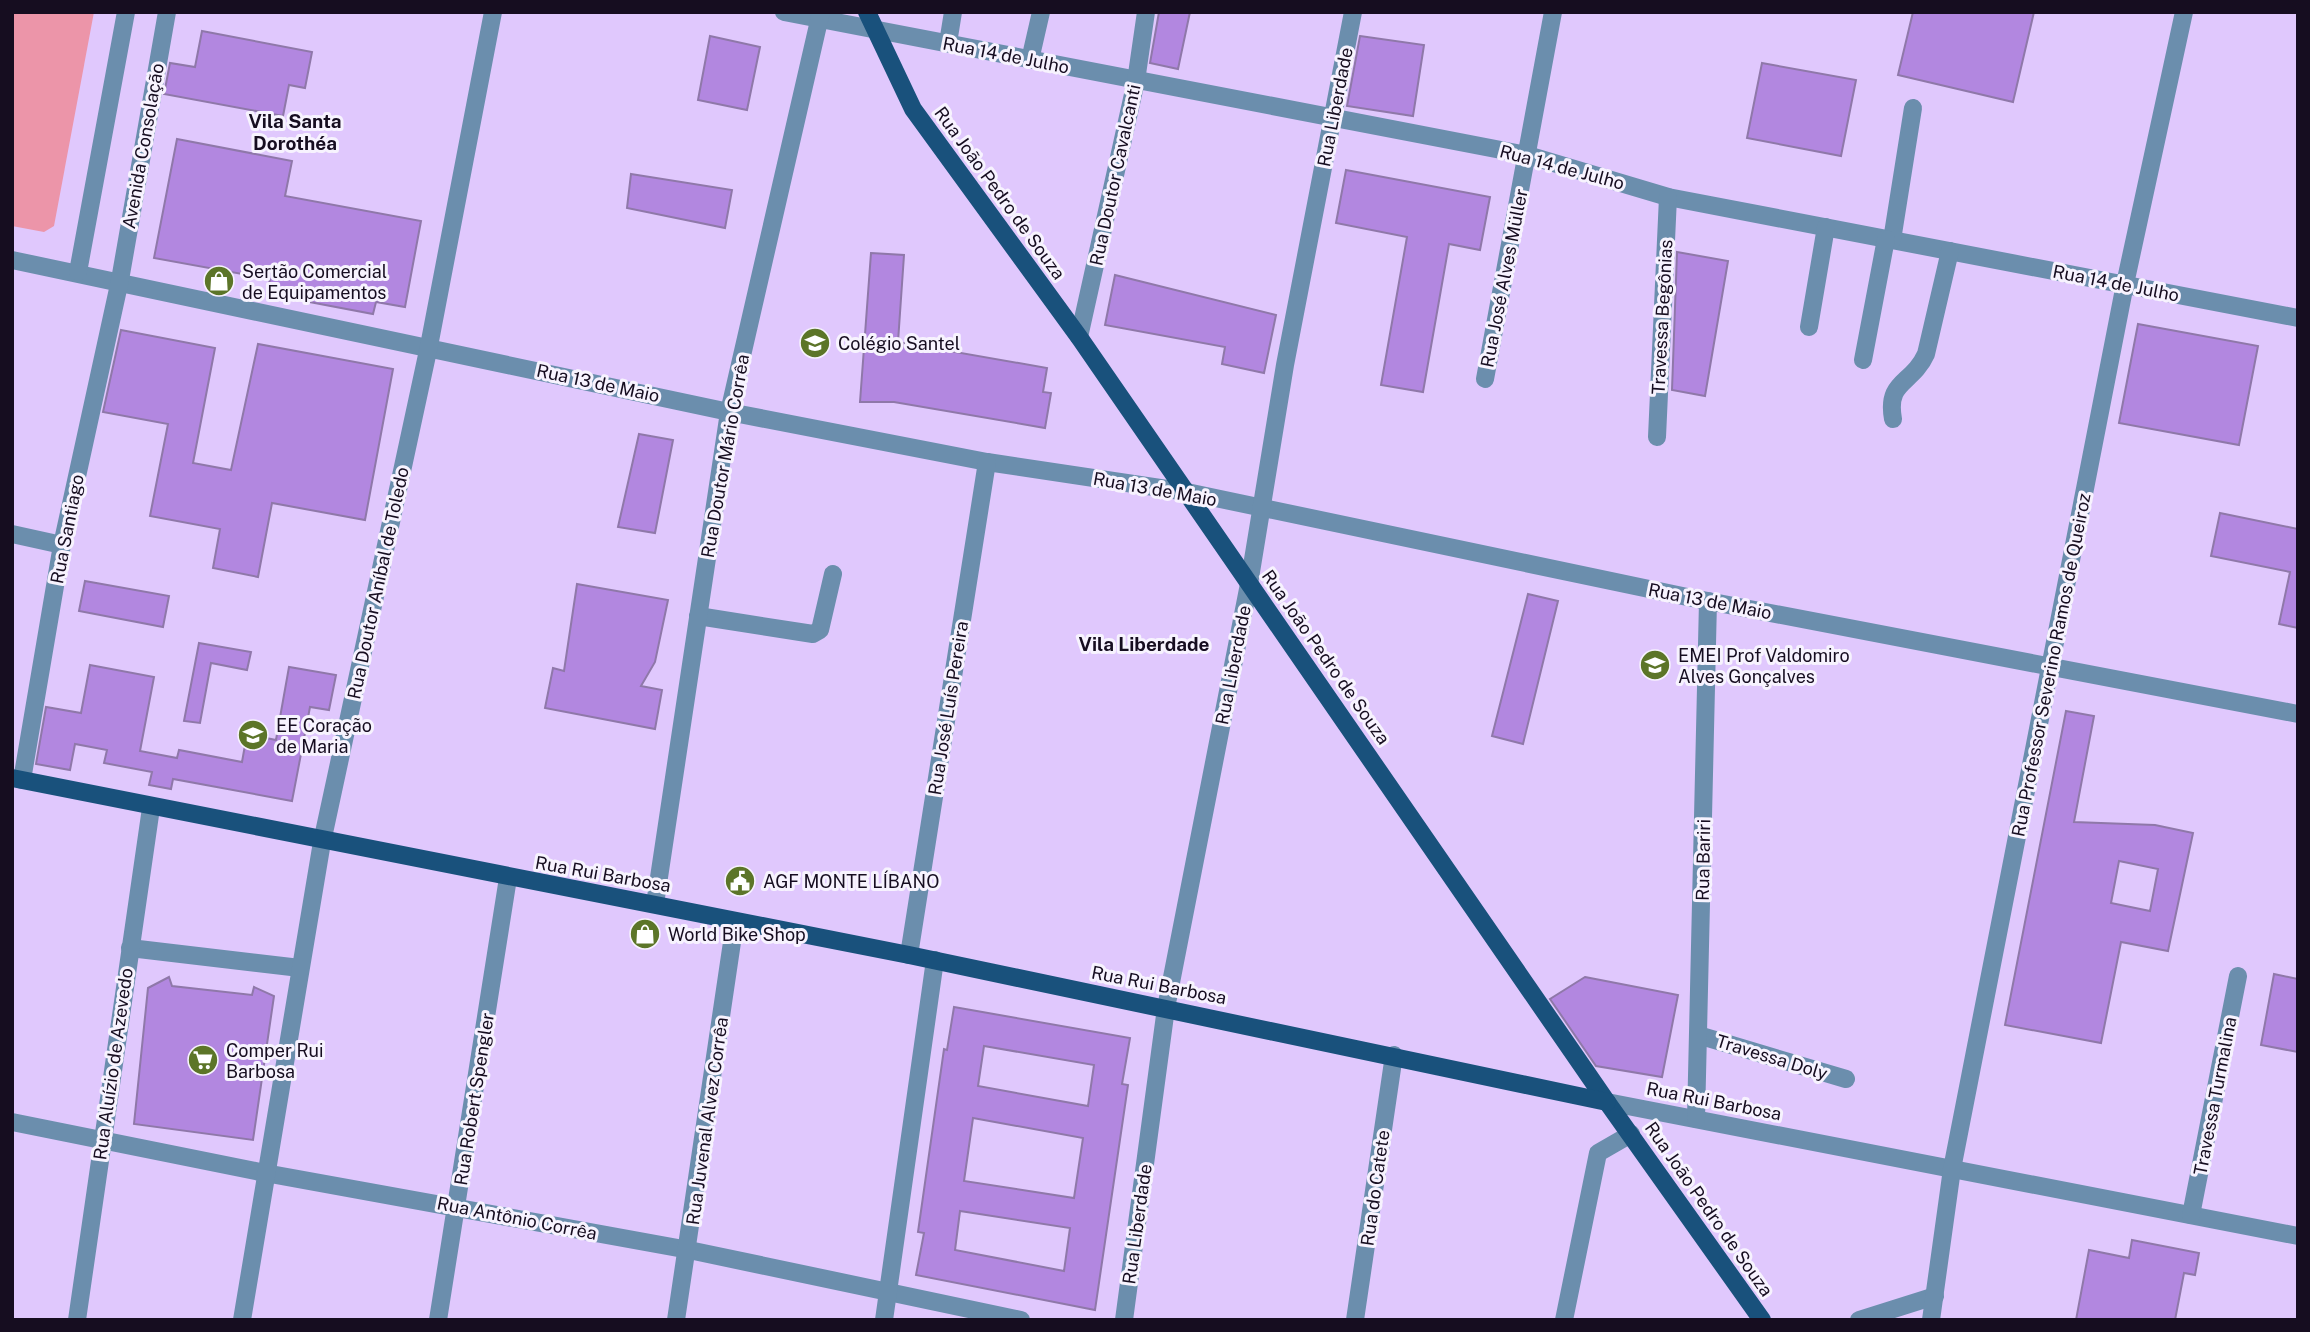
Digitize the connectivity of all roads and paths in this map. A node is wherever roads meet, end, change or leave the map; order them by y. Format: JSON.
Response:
{"nodes":[{"id":1,"x":127,"y":12,"type":"edge"},
{"id":2,"x":167,"y":12,"type":"edge"},
{"id":3,"x":493,"y":12,"type":"edge"},
{"id":4,"x":784,"y":12,"type":"edge"},
{"id":5,"x":867,"y":12,"type":"edge"},
{"id":6,"x":953,"y":12,"type":"edge"},
{"id":7,"x":1041,"y":12,"type":"edge"},
{"id":8,"x":1146,"y":12,"type":"edge"},
{"id":9,"x":1353,"y":12,"type":"edge"},
{"id":10,"x":1553,"y":12,"type":"edge"},
{"id":11,"x":2184,"y":12,"type":"edge"},
{"id":12,"x":820,"y":16,"type":"edge"},
{"id":13,"x":877,"y":28,"type":"junction"},
{"id":14,"x":948,"y":43,"type":"junction"},
{"id":15,"x":1030,"y":60,"type":"junction"},
{"id":16,"x":1136,"y":81,"type":"junction"},
{"id":17,"x":1913,"y":108,"type":"dead end"},
{"id":18,"x":1333,"y":119,"type":"junction"},
{"id":19,"x":1527,"y":155,"type":"junction"},
{"id":20,"x":1668,"y":197,"type":"junction"},
{"id":21,"x":1826,"y":227,"type":"junction"},
{"id":22,"x":1889,"y":239,"type":"junction"},
{"id":23,"x":1950,"y":251,"type":"junction"},
{"id":24,"x":12,"y":260,"type":"edge"},
{"id":25,"x":78,"y":272,"type":"junction"},
{"id":26,"x":120,"y":280,"type":"junction"},
{"id":27,"x":2125,"y":284,"type":"junction"},
{"id":28,"x":2298,"y":318,"type":"edge"},
{"id":29,"x":1809,"y":327,"type":"dead end"},
{"id":30,"x":1079,"y":337,"type":"junction"},
{"id":31,"x":429,"y":346,"type":"junction"},
{"id":32,"x":1863,"y":360,"type":"dead end"},
{"id":33,"x":1485,"y":379,"type":"dead end"},
{"id":34,"x":729,"y":412,"type":"junction"},
{"id":35,"x":1893,"y":418,"type":"dead end"},
{"id":36,"x":1657,"y":437,"type":"dead end"},
{"id":37,"x":987,"y":462,"type":"junction"},
{"id":38,"x":1187,"y":492,"type":"junction"},
{"id":39,"x":1263,"y":509,"type":"junction"},
{"id":40,"x":12,"y":534,"type":"edge"},
{"id":41,"x":62,"y":545,"type":"junction"},
{"id":42,"x":833,"y":574,"type":"dead end"},
{"id":43,"x":1249,"y":584,"type":"junction"},
{"id":44,"x":1708,"y":601,"type":"junction"},
{"id":45,"x":698,"y":616,"type":"junction"},
{"id":46,"x":2050,"y":667,"type":"junction"},
{"id":47,"x":2298,"y":715,"type":"edge"},
{"id":48,"x":17,"y":779,"type":"edge"},
{"id":49,"x":151,"y":808,"type":"junction"},
{"id":50,"x":322,"y":842,"type":"junction"},
{"id":51,"x":508,"y":878,"type":"junction"},
{"id":52,"x":655,"y":904,"type":"junction"},
{"id":53,"x":735,"y":922,"type":"junction"},
{"id":54,"x":130,"y":948,"type":"junction"},
{"id":55,"x":909,"y":955,"type":"junction"},
{"id":56,"x":935,"y":960,"type":"junction"},
{"id":57,"x":300,"y":968,"type":"junction"},
{"id":58,"x":2238,"y":976,"type":"dead end"},
{"id":59,"x":1166,"y":1008,"type":"junction"},
{"id":60,"x":1698,"y":1035,"type":"junction"},
{"id":61,"x":1394,"y":1055,"type":"junction"},
{"id":62,"x":1846,"y":1079,"type":"dead end"},
{"id":63,"x":1607,"y":1102,"type":"junction"},
{"id":64,"x":1696,"y":1119,"type":"junction"},
{"id":65,"x":12,"y":1122,"type":"edge"},
{"id":66,"x":1631,"y":1134,"type":"junction"},
{"id":67,"x":102,"y":1139,"type":"junction"},
{"id":68,"x":1952,"y":1169,"type":"junction"},
{"id":69,"x":265,"y":1173,"type":"junction"},
{"id":70,"x":458,"y":1206,"type":"junction"},
{"id":71,"x":2191,"y":1215,"type":"junction"},
{"id":72,"x":2298,"y":1236,"type":"edge"},
{"id":73,"x":689,"y":1250,"type":"junction"},
{"id":74,"x":888,"y":1291,"type":"junction"},
{"id":75,"x":1935,"y":1296,"type":"junction"},
{"id":76,"x":76,"y":1320,"type":"edge"},
{"id":77,"x":242,"y":1320,"type":"edge"},
{"id":78,"x":438,"y":1320,"type":"edge"},
{"id":79,"x":676,"y":1320,"type":"edge"},
{"id":80,"x":884,"y":1320,"type":"edge"},
{"id":81,"x":1021,"y":1320,"type":"edge"},
{"id":82,"x":1124,"y":1320,"type":"edge"},
{"id":83,"x":1355,"y":1320,"type":"edge"},
{"id":84,"x":1564,"y":1320,"type":"edge"},
{"id":85,"x":1762,"y":1320,"type":"edge"},
{"id":86,"x":1858,"y":1320,"type":"edge"},
{"id":87,"x":1931,"y":1320,"type":"edge"}],
"edges":[{"from":1,"to":25,"type":"street"},
{"from":2,"to":26,"type":"street","name":"Avenida Consolação"},
{"from":3,"to":31,"type":"street","name":"Rua Doutor Aníbal de Toledo"},
{"from":4,"to":12,"type":"street","name":"Rua 14 de Julho"},
{"from":5,"to":13,"type":"main road","name":"Rua João Pedro de Souza"},
{"from":6,"to":14,"type":"street"},
{"from":7,"to":15,"type":"street"},
{"from":8,"to":16,"type":"street","name":"Rua Doutor Cavalcanti"},
{"from":9,"to":18,"type":"street","name":"Rua Liberdade"},
{"from":10,"to":19,"type":"street","name":"Rua José Alves Müller"},
{"from":11,"to":27,"type":"street","name":"Rua Professor Severino Ramos de Queiroz"},
{"from":12,"to":13,"type":"street","name":"Rua 14 de Julho"},
{"from":12,"to":34,"type":"street","name":"Rua Doutor Mário Corrêa"},
{"from":13,"to":14,"type":"street","name":"Rua 14 de Julho"},
{"from":13,"to":30,"type":"main road","name":"Rua João Pedro de Souza"},
{"from":14,"to":15,"type":"street","name":"Rua 14 de Julho"},
{"from":15,"to":16,"type":"street","name":"Rua 14 de Julho"},
{"from":16,"to":18,"type":"street","name":"Rua 14 de Julho"},
{"from":16,"to":30,"type":"street","name":"Rua Doutor Cavalcanti"},
{"from":17,"to":22,"type":"street"},
{"from":18,"to":19,"type":"street","name":"Rua 14 de Julho"},
{"from":18,"to":39,"type":"street","name":"Rua Liberdade"},
{"from":19,"to":20,"type":"street","name":"Rua 14 de Julho"},
{"from":19,"to":33,"type":"street","name":"Rua José Alves Müller"},
{"from":20,"to":21,"type":"street","name":"Rua 14 de Julho"},
{"from":20,"to":36,"type":"street","name":"Travessa Begônias"},
{"from":21,"to":22,"type":"street","name":"Rua 14 de Julho"},
{"from":21,"to":29,"type":"street"},
{"from":22,"to":23,"type":"street","name":"Rua 14 de Julho"},
{"from":22,"to":32,"type":"street"},
{"from":23,"to":27,"type":"street","name":"Rua 14 de Julho"},
{"from":23,"to":35,"type":"street"},
{"from":24,"to":25,"type":"street","name":"Rua 13 de Maio"},
{"from":25,"to":26,"type":"street","name":"Rua 13 de Maio"},
{"from":26,"to":31,"type":"street","name":"Rua 13 de Maio"},
{"from":26,"to":41,"type":"street","name":"Rua Santiago"},
{"from":27,"to":28,"type":"street","name":"Rua 14 de Julho"},
{"from":27,"to":46,"type":"street","name":"Rua Professor Severino Ramos de Queiroz"},
{"from":30,"to":38,"type":"main road","name":"Rua João Pedro de Souza"},
{"from":31,"to":34,"type":"street","name":"Rua 13 de Maio"},
{"from":31,"to":50,"type":"street","name":"Rua Doutor Aníbal de Toledo"},
{"from":34,"to":37,"type":"street","name":"Rua 13 de Maio"},
{"from":34,"to":45,"type":"street","name":"Rua Doutor Mário Corrêa"},
{"from":37,"to":38,"type":"street","name":"Rua 13 de Maio"},
{"from":37,"to":55,"type":"street","name":"Rua José Luís Pereira"},
{"from":38,"to":39,"type":"street","name":"Rua 13 de Maio"},
{"from":38,"to":43,"type":"main road","name":"Rua João Pedro de Souza"},
{"from":39,"to":43,"type":"street","name":"Rua Liberdade"},
{"from":39,"to":44,"type":"street","name":"Rua 13 de Maio"},
{"from":40,"to":41,"type":"street"},
{"from":41,"to":48,"type":"street","name":"Rua Santiago"},
{"from":42,"to":45,"type":"street"},
{"from":43,"to":59,"type":"street","name":"Rua Liberdade"},
{"from":43,"to":63,"type":"main road","name":"Rua João Pedro de Souza"},
{"from":44,"to":46,"type":"street","name":"Rua 13 de Maio"},
{"from":44,"to":60,"type":"street","name":"Rua Bariri"},
{"from":45,"to":52,"type":"street","name":"Rua Doutor Mário Corrêa"},
{"from":46,"to":47,"type":"street","name":"Rua 13 de Maio"},
{"from":46,"to":68,"type":"street","name":"Rua Professor Severino Ramos de Queiroz"},
{"from":48,"to":49,"type":"main road","name":"Rua Rui Barbosa"},
{"from":49,"to":50,"type":"main road","name":"Rua Rui Barbosa"},
{"from":49,"to":54,"type":"street","name":"Rua Aluízio de Azevedo"},
{"from":50,"to":51,"type":"main road","name":"Rua Rui Barbosa"},
{"from":50,"to":57,"type":"street","name":"Rua Doutor Aníbal de Toledo"},
{"from":51,"to":52,"type":"main road","name":"Rua Rui Barbosa"},
{"from":51,"to":70,"type":"street","name":"Rua Robert Spengler"},
{"from":52,"to":53,"type":"main road","name":"Rua Rui Barbosa"},
{"from":53,"to":55,"type":"main road","name":"Rua Rui Barbosa"},
{"from":53,"to":73,"type":"street","name":"Rua Juvenal Alvez Corrêa"},
{"from":54,"to":57,"type":"street"},
{"from":54,"to":67,"type":"street","name":"Rua Aluízio de Azevedo"},
{"from":55,"to":56,"type":"main road","name":"Rua Rui Barbosa"},
{"from":56,"to":59,"type":"main road","name":"Rua Rui Barbosa"},
{"from":56,"to":74,"type":"street"},
{"from":57,"to":69,"type":"street","name":"Rua Doutor Aníbal de Toledo"},
{"from":58,"to":71,"type":"street","name":"Travessa Turmalina"},
{"from":59,"to":61,"type":"main road","name":"Rua Rui Barbosa"},
{"from":59,"to":82,"type":"street","name":"Rua Liberdade"},
{"from":60,"to":62,"type":"street","name":"Travessa Doly"},
{"from":60,"to":64,"type":"street","name":"Rua Bariri"},
{"from":61,"to":63,"type":"main road","name":"Rua Rui Barbosa"},
{"from":61,"to":83,"type":"street","name":"Rua do Catete"},
{"from":63,"to":64,"type":"street","name":"Rua Rui Barbosa"},
{"from":63,"to":66,"type":"main road","name":"Rua João Pedro de Souza"},
{"from":64,"to":68,"type":"street","name":"Rua Rui Barbosa"},
{"from":65,"to":67,"type":"street","name":"Rua Antônio Corrêa"},
{"from":66,"to":84,"type":"street"},
{"from":66,"to":85,"type":"main road","name":"Rua João Pedro de Souza"},
{"from":67,"to":69,"type":"street","name":"Rua Antônio Corrêa"},
{"from":67,"to":76,"type":"street","name":"Rua Aluízio de Azevedo"},
{"from":68,"to":71,"type":"street","name":"Rua Rui Barbosa"},
{"from":68,"to":75,"type":"street","name":"Rua Professor Severino Ramos de Queiroz"},
{"from":69,"to":70,"type":"street","name":"Rua Antônio Corrêa"},
{"from":69,"to":77,"type":"street","name":"Rua Doutor Aníbal de Toledo"},
{"from":70,"to":73,"type":"street","name":"Rua Antônio Corrêa"},
{"from":70,"to":78,"type":"street","name":"Rua Robert Spengler"},
{"from":71,"to":72,"type":"street","name":"Rua Rui Barbosa"},
{"from":73,"to":74,"type":"street","name":"Rua Antônio Corrêa"},
{"from":73,"to":79,"type":"street","name":"Rua Juvenal Alvez Corrêa"},
{"from":74,"to":80,"type":"street"},
{"from":74,"to":81,"type":"street","name":"Rua Antônio Corrêa"},
{"from":75,"to":86,"type":"street"},
{"from":75,"to":87,"type":"street","name":"Rua Professor Severino Ramos de Queiroz"}]}
